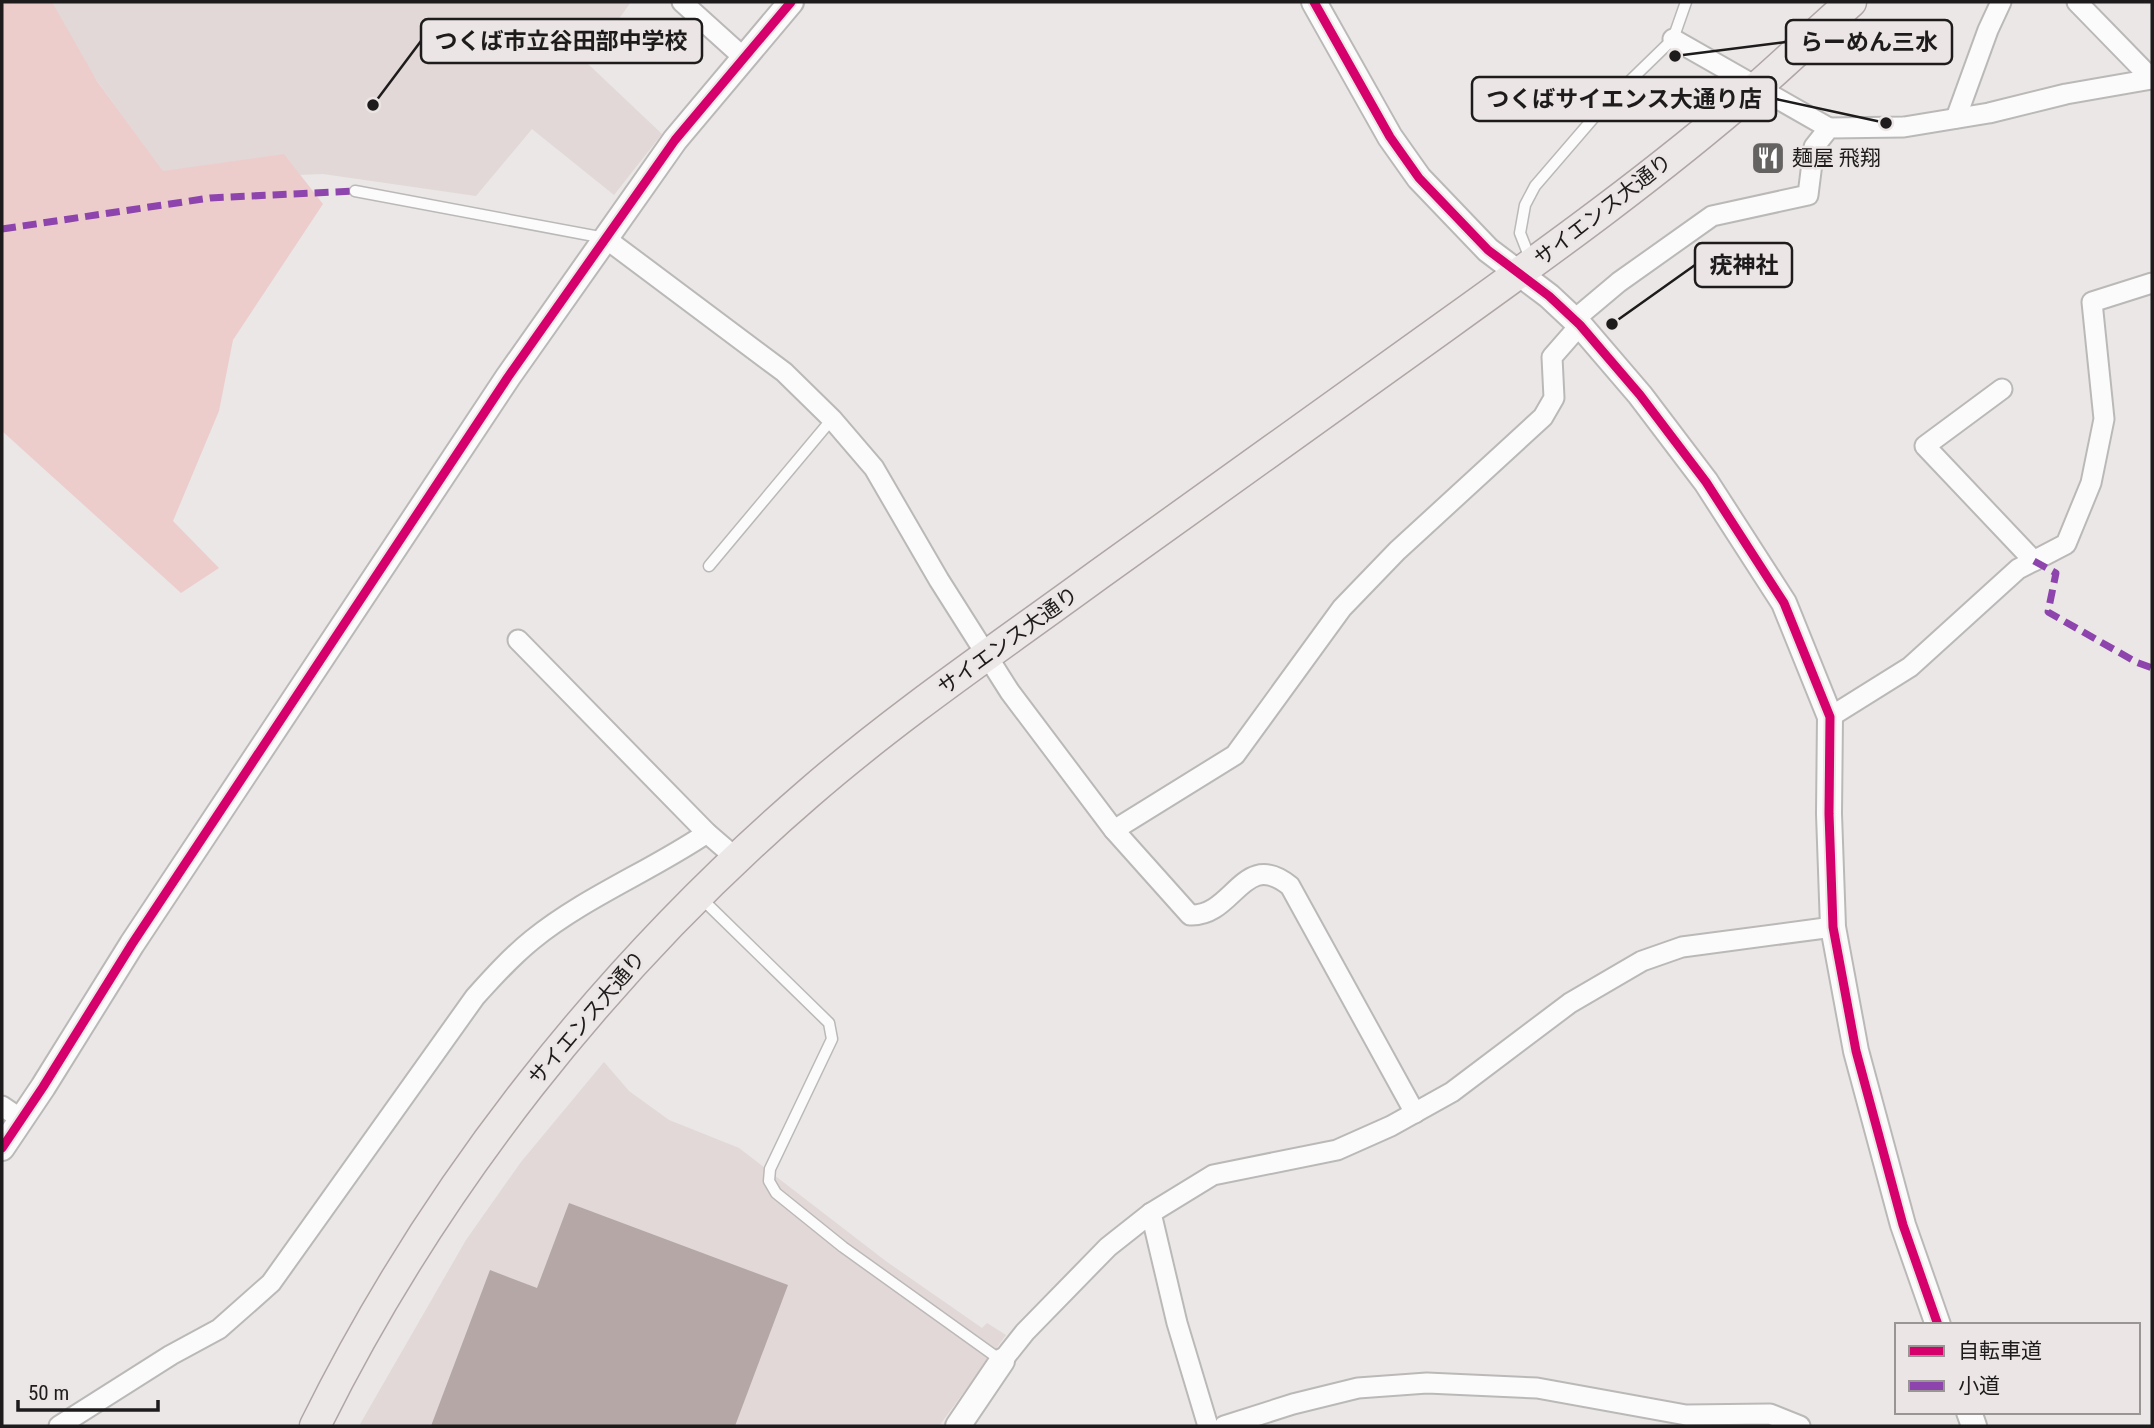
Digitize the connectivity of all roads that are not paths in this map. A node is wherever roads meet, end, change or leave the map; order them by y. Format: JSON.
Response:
{"nodes":[{"id":1,"x":682,"y":2,"type":"edge"},
{"id":2,"x":791,"y":2,"type":"edge"},
{"id":3,"x":1314,"y":2,"type":"edge"},
{"id":4,"x":1686,"y":2,"type":"edge"},
{"id":5,"x":1851,"y":2,"type":"edge"},
{"id":6,"x":2001,"y":2,"type":"edge"},
{"id":7,"x":2077,"y":2,"type":"edge"},
{"id":8,"x":1673,"y":39,"type":"junction"},
{"id":9,"x":743,"y":57,"type":"junction"},
{"id":10,"x":2152,"y":78,"type":"edge"},
{"id":11,"x":1756,"y":88,"type":"junction"},
{"id":12,"x":1956,"y":118,"type":"junction"},
{"id":13,"x":1829,"y":128,"type":"junction"},
{"id":14,"x":355,"y":191,"type":"dead end"},
{"id":15,"x":605,"y":238,"type":"junction"},
{"id":16,"x":1525,"y":269,"type":"junction"},
{"id":17,"x":2152,"y":283,"type":"edge"},
{"id":18,"x":1578,"y":322,"type":"junction"},
{"id":19,"x":2002,"y":389,"type":"dead end"},
{"id":20,"x":832,"y":419,"type":"junction"},
{"id":21,"x":2034,"y":561,"type":"junction"},
{"id":22,"x":709,"y":566,"type":"dead end"},
{"id":23,"x":519,"y":640,"type":"dead end"},
{"id":24,"x":987,"y":656,"type":"junction"},
{"id":25,"x":1830,"y":717,"type":"junction"},
{"id":26,"x":1114,"y":830,"type":"junction"},
{"id":27,"x":707,"y":833,"type":"junction"},
{"id":28,"x":736,"y":858,"type":"junction"},
{"id":29,"x":699,"y":895,"type":"junction"},
{"id":30,"x":1833,"y":927,"type":"junction"},
{"id":31,"x":11,"y":1112,"type":"edge"},
{"id":32,"x":1415,"y":1113,"type":"junction"},
{"id":33,"x":2,"y":1148,"type":"edge"},
{"id":34,"x":1151,"y":1213,"type":"junction"},
{"id":35,"x":1937,"y":1323,"type":"edge"},
{"id":36,"x":1002,"y":1361,"type":"junction"},
{"id":37,"x":59,"y":1426,"type":"edge"},
{"id":38,"x":315,"y":1426,"type":"edge"},
{"id":39,"x":958,"y":1426,"type":"edge"},
{"id":40,"x":1208,"y":1426,"type":"edge"},
{"id":41,"x":1224,"y":1426,"type":"edge"},
{"id":42,"x":1800,"y":1426,"type":"edge"}],
"edges":[{"from":1,"to":9,"type":"street"},
{"from":2,"to":9,"type":"street"},
{"from":3,"to":16,"type":"street"},
{"from":4,"to":8,"type":"lane"},
{"from":5,"to":11,"type":"main road","name":"サイエンス大通り"},
{"from":6,"to":12,"type":"street"},
{"from":7,"to":10,"type":"street"},
{"from":8,"to":11,"type":"street"},
{"from":8,"to":16,"type":"lane"},
{"from":9,"to":15,"type":"street"},
{"from":10,"to":12,"type":"street"},
{"from":11,"to":13,"type":"street"},
{"from":11,"to":16,"type":"main road","name":"サイエンス大通り"},
{"from":12,"to":13,"type":"street"},
{"from":13,"to":18,"type":"street"},
{"from":14,"to":15,"type":"lane"},
{"from":15,"to":20,"type":"street"},
{"from":15,"to":31,"type":"street"},
{"from":16,"to":18,"type":"street"},
{"from":16,"to":24,"type":"main road","name":"サイエンス大通り"},
{"from":17,"to":21,"type":"street"},
{"from":18,"to":25,"type":"street"},
{"from":18,"to":26,"type":"street"},
{"from":19,"to":21,"type":"street"},
{"from":20,"to":22,"type":"lane"},
{"from":20,"to":24,"type":"street"},
{"from":21,"to":25,"type":"street"},
{"from":23,"to":27,"type":"street"},
{"from":24,"to":26,"type":"street"},
{"from":24,"to":28,"type":"main road","name":"サイエンス大通り"},
{"from":25,"to":30,"type":"street"},
{"from":26,"to":32,"type":"street"},
{"from":27,"to":28,"type":"street"},
{"from":27,"to":37,"type":"street"},
{"from":28,"to":29,"type":"main road","name":"サイエンス大通り"},
{"from":29,"to":36,"type":"lane"},
{"from":29,"to":38,"type":"main road","name":"サイエンス大通り"},
{"from":30,"to":32,"type":"street"},
{"from":30,"to":35,"type":"street"},
{"from":31,"to":33,"type":"street"},
{"from":32,"to":34,"type":"street"},
{"from":34,"to":36,"type":"street"},
{"from":34,"to":40,"type":"street"},
{"from":36,"to":39,"type":"street"},
{"from":41,"to":42,"type":"street"}]}
